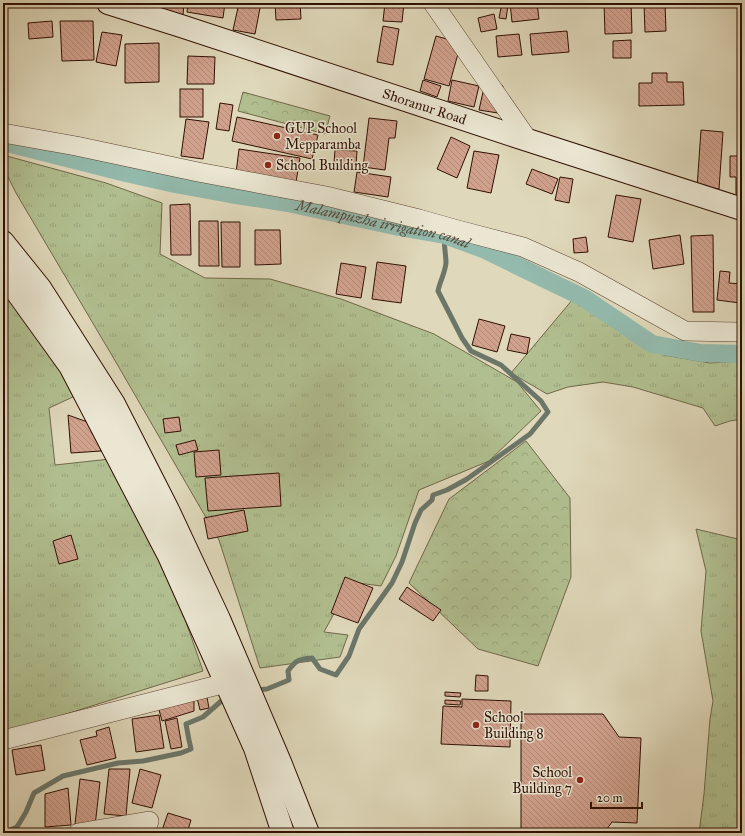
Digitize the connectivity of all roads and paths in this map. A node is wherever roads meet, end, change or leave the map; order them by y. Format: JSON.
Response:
{"nodes":[{"id":1,"x":108,"y":3,"type":"edge"},
{"id":2,"x":433,"y":3,"type":"edge"},
{"id":3,"x":3,"y":133,"type":"edge"},
{"id":4,"x":528,"y":140,"type":"junction"},
{"id":5,"x":742,"y":209,"type":"edge"},
{"id":6,"x":3,"y":242,"type":"edge"},
{"id":7,"x":3,"y":273,"type":"edge"},
{"id":8,"x":742,"y":331,"type":"edge"},
{"id":9,"x":226,"y":683,"type":"junction"},
{"id":10,"x":3,"y":740,"type":"edge"},
{"id":11,"x":78,"y":833,"type":"edge"},
{"id":12,"x":145,"y":833,"type":"edge"},
{"id":13,"x":283,"y":833,"type":"edge"},
{"id":14,"x":308,"y":833,"type":"edge"}],
"edges":[{"from":1,"to":4,"type":"main road","name":"Shoranur Road"},
{"from":2,"to":4,"type":"street"},
{"from":3,"to":8,"type":"street"},
{"from":4,"to":5,"type":"main road","name":"Shoranur Road"},
{"from":6,"to":14,"type":"main road"},
{"from":7,"to":9,"type":"main road"},
{"from":9,"to":10,"type":"street"},
{"from":9,"to":13,"type":"main road"},
{"from":11,"to":12,"type":"street"}]}
